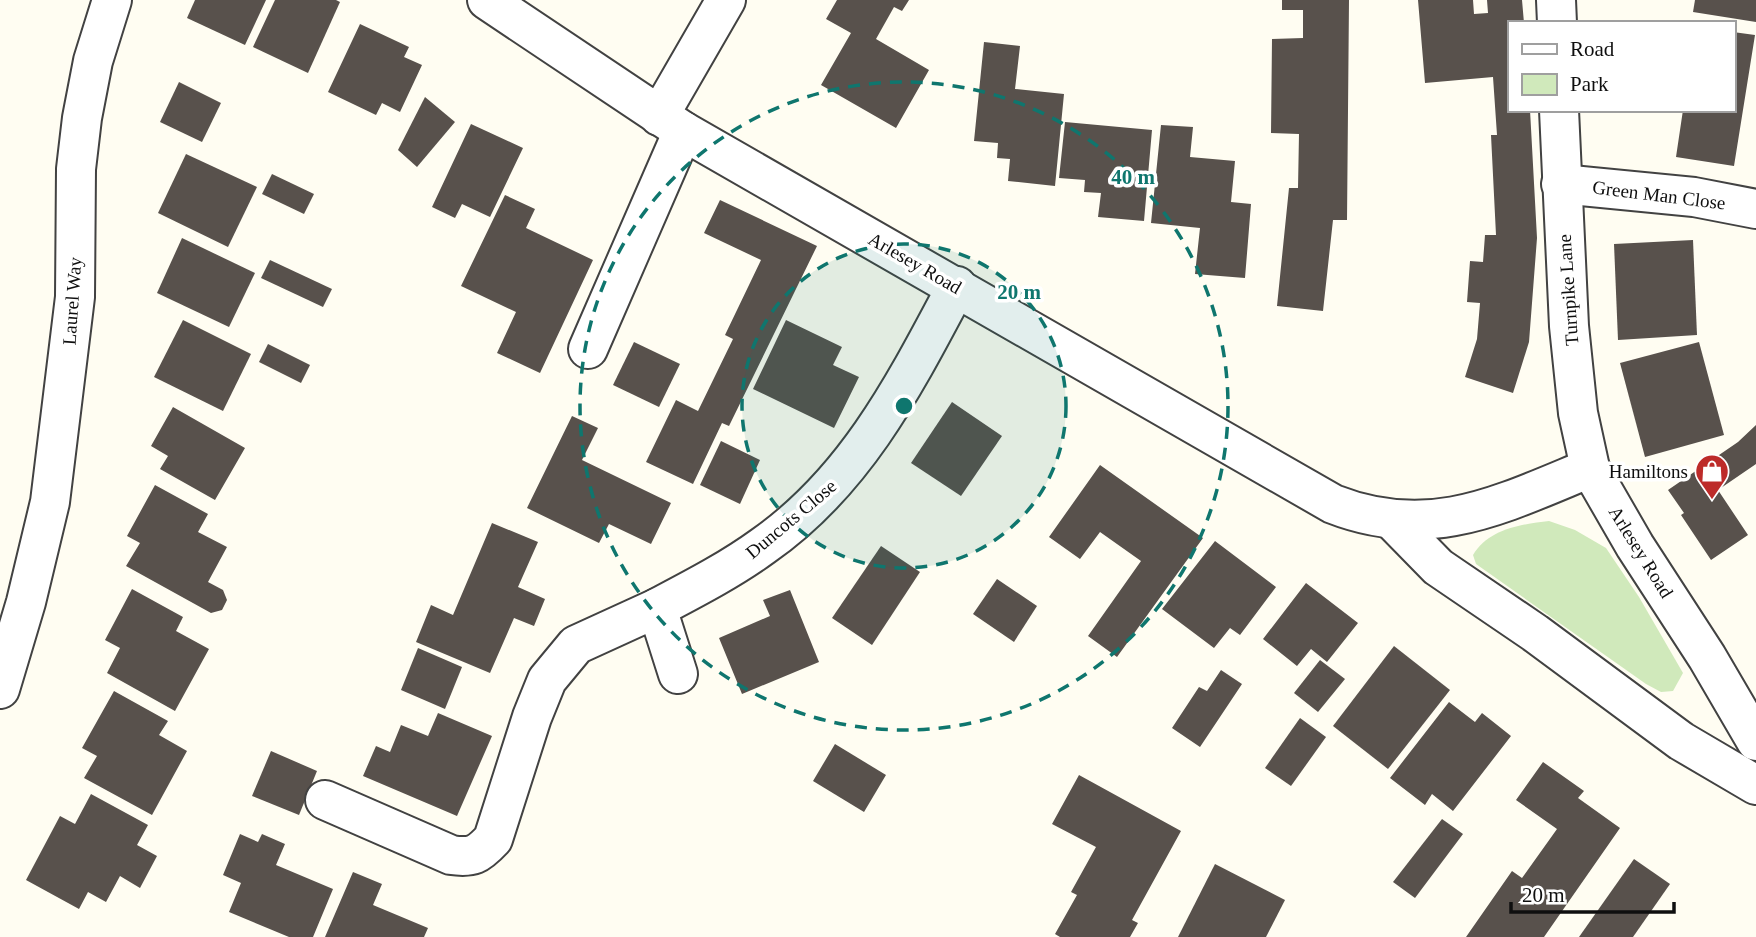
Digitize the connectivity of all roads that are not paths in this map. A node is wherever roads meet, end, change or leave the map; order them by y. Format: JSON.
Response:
{"nodes":[{"id":1,"x":112,"y":0,"type":"edge"},
{"id":2,"x":487,"y":0,"type":"edge"},
{"id":3,"x":726,"y":0,"type":"edge"},
{"id":4,"x":1556,"y":0,"type":"edge"},
{"id":5,"x":1557,"y":21,"type":"edge"},
{"id":6,"x":1559,"y":112,"type":"edge"},
{"id":7,"x":671,"y":123,"type":"junction"},
{"id":8,"x":1561,"y":184,"type":"junction"},
{"id":9,"x":1756,"y":209,"type":"edge"},
{"id":10,"x":957,"y":286,"type":"junction"},
{"id":11,"x":588,"y":349,"type":"dead end"},
{"id":12,"x":1590,"y":468,"type":"junction"},
{"id":13,"x":1393,"y":521,"type":"junction"},
{"id":14,"x":13,"y":600,"type":"edge"},
{"id":15,"x":656,"y":608,"type":"junction"},
{"id":16,"x":678,"y":674,"type":"dead end"},
{"id":17,"x":0,"y":689,"type":"edge"},
{"id":18,"x":1756,"y":741,"type":"edge"},
{"id":19,"x":1756,"y":786,"type":"edge"},
{"id":20,"x":325,"y":800,"type":"dead end"}],
"edges":[{"from":1,"to":14,"type":"street","name":"Laurel Way"},
{"from":2,"to":7,"type":"street","name":"Arlesey Road"},
{"from":3,"to":7,"type":"street"},
{"from":4,"to":5,"type":"street"},
{"from":6,"to":8,"type":"street","name":"Turnpike Lane"},
{"from":7,"to":10,"type":"street","name":"Arlesey Road"},
{"from":7,"to":11,"type":"street"},
{"from":8,"to":9,"type":"street","name":"Green Man Close"},
{"from":8,"to":12,"type":"street","name":"Turnpike Lane"},
{"from":10,"to":13,"type":"street","name":"Arlesey Road"},
{"from":10,"to":15,"type":"street","name":"Duncots Close"},
{"from":12,"to":13,"type":"street","name":"Arlesey Road"},
{"from":12,"to":18,"type":"street","name":"Arlesey Road"},
{"from":13,"to":19,"type":"street"},
{"from":14,"to":17,"type":"street","name":"Laurel Way"},
{"from":15,"to":16,"type":"street"},
{"from":15,"to":20,"type":"street","name":"Duncots Close"}]}
